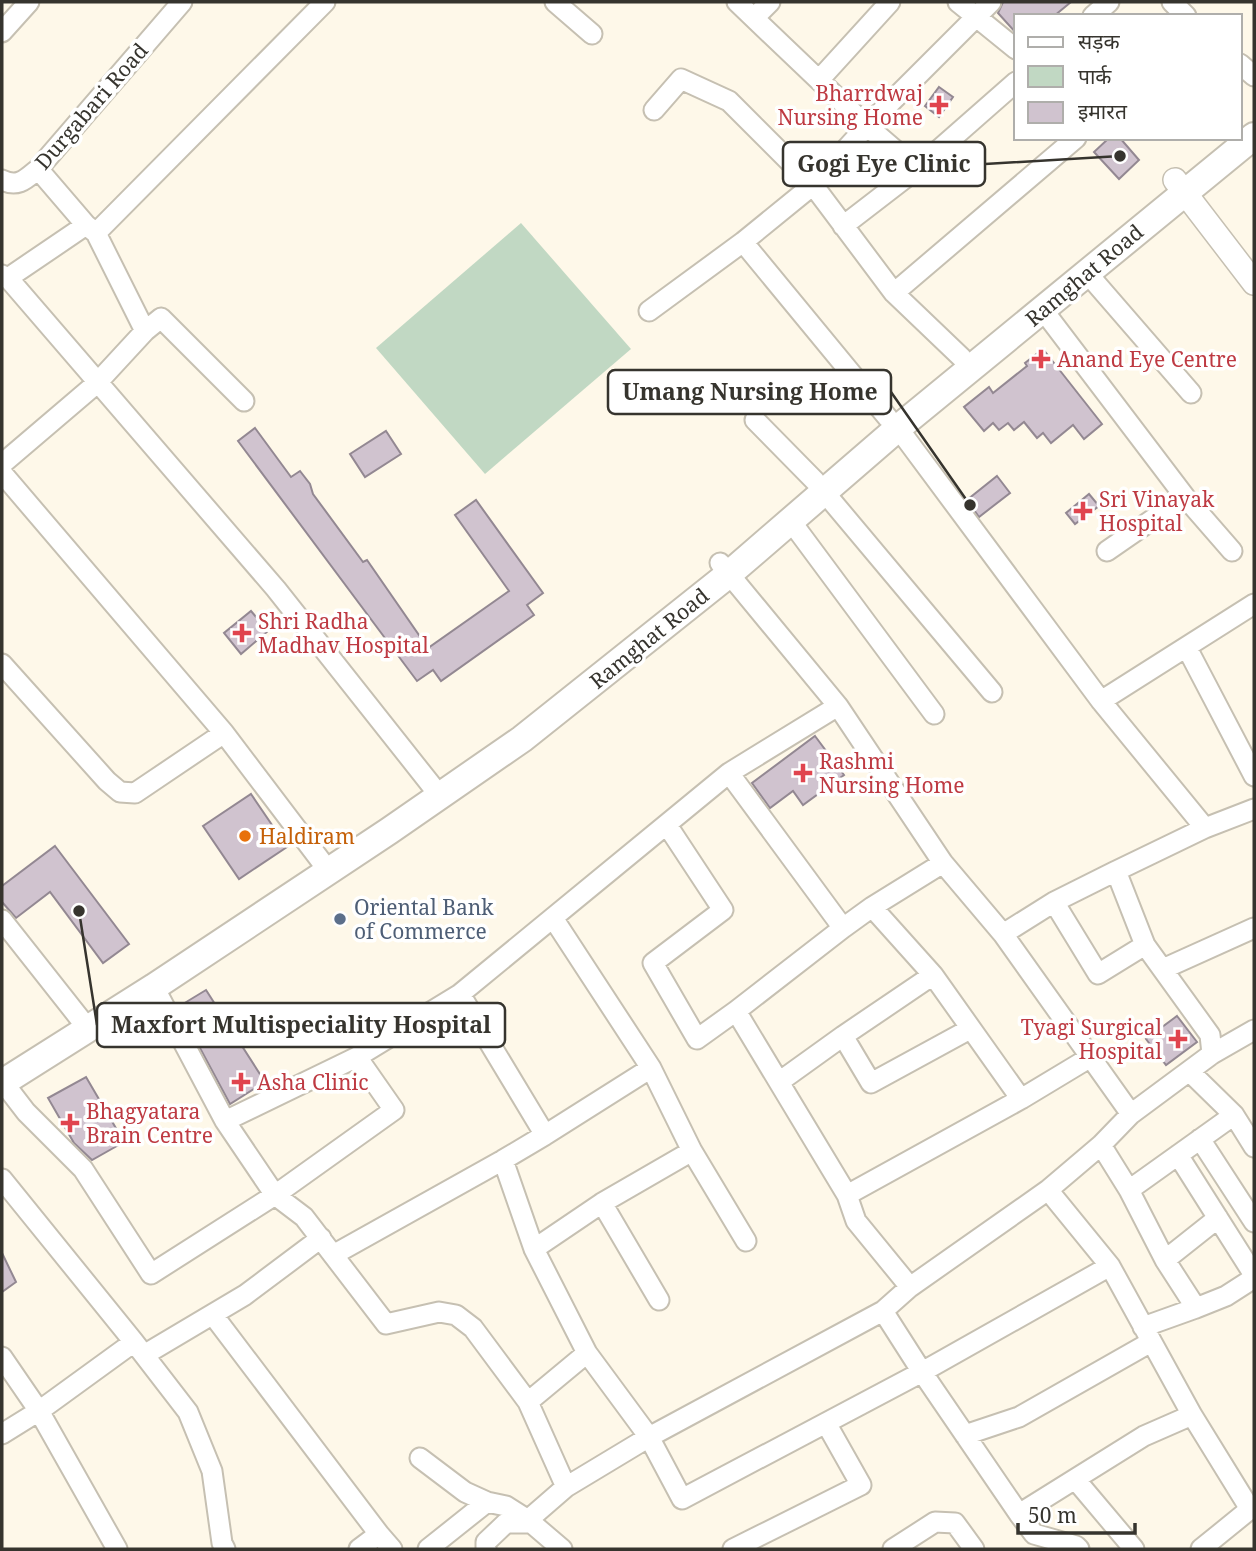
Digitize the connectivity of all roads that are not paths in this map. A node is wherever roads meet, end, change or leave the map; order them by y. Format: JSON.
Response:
{"nodes":[{"id":1,"x":29,"y":2,"type":"edge"},
{"id":2,"x":325,"y":2,"type":"edge"},
{"id":3,"x":737,"y":2,"type":"edge"},
{"id":4,"x":770,"y":2,"type":"edge"},
{"id":5,"x":890,"y":2,"type":"edge"},
{"id":6,"x":958,"y":2,"type":"edge"},
{"id":7,"x":991,"y":2,"type":"edge"},
{"id":8,"x":1109,"y":2,"type":"edge"},
{"id":9,"x":559,"y":3,"type":"edge"},
{"id":10,"x":177,"y":6,"type":"edge"},
{"id":11,"x":1095,"y":14,"type":"edge"},
{"id":12,"x":975,"y":17,"type":"junction"},
{"id":13,"x":754,"y":18,"type":"junction"},
{"id":14,"x":2,"y":32,"type":"edge"},
{"id":15,"x":592,"y":34,"type":"dead end"},
{"id":16,"x":1014,"y":47,"type":"edge"},
{"id":17,"x":819,"y":80,"type":"junction"},
{"id":18,"x":1014,"y":84,"type":"edge"},
{"id":19,"x":654,"y":110,"type":"dead end"},
{"id":20,"x":867,"y":127,"type":"junction"},
{"id":21,"x":1254,"y":136,"type":"edge"},
{"id":22,"x":1074,"y":140,"type":"edge"},
{"id":23,"x":1228,"y":140,"type":"edge"},
{"id":24,"x":38,"y":169,"type":"junction"},
{"id":25,"x":917,"y":169,"type":"junction"},
{"id":26,"x":2,"y":180,"type":"edge"},
{"id":27,"x":813,"y":185,"type":"junction"},
{"id":28,"x":1180,"y":186,"type":"junction"},
{"id":29,"x":843,"y":226,"type":"junction"},
{"id":30,"x":91,"y":229,"type":"junction"},
{"id":31,"x":743,"y":242,"type":"junction"},
{"id":32,"x":1087,"y":273,"type":"junction"},
{"id":33,"x":5,"y":276,"type":"edge"},
{"id":34,"x":1254,"y":284,"type":"edge"},
{"id":35,"x":894,"y":293,"type":"junction"},
{"id":36,"x":1043,"y":310,"type":"junction"},
{"id":37,"x":649,"y":311,"type":"dead end"},
{"id":38,"x":145,"y":331,"type":"junction"},
{"id":39,"x":962,"y":358,"type":"junction"},
{"id":40,"x":97,"y":383,"type":"junction"},
{"id":41,"x":1191,"y":393,"type":"dead end"},
{"id":42,"x":244,"y":401,"type":"dead end"},
{"id":43,"x":755,"y":420,"type":"dead end"},
{"id":44,"x":893,"y":423,"type":"junction"},
{"id":45,"x":2,"y":464,"type":"edge"},
{"id":46,"x":2,"y":473,"type":"edge"},
{"id":47,"x":819,"y":487,"type":"junction"},
{"id":48,"x":1185,"y":497,"type":"junction"},
{"id":49,"x":790,"y":520,"type":"junction"},
{"id":50,"x":1107,"y":551,"type":"dead end"},
{"id":51,"x":1232,"y":551,"type":"dead end"},
{"id":52,"x":724,"y":568,"type":"junction"},
{"id":53,"x":1254,"y":604,"type":"edge"},
{"id":54,"x":1187,"y":648,"type":"junction"},
{"id":55,"x":2,"y":664,"type":"edge"},
{"id":56,"x":992,"y":692,"type":"dead end"},
{"id":57,"x":1101,"y":701,"type":"junction"},
{"id":58,"x":838,"y":706,"type":"junction"},
{"id":59,"x":934,"y":714,"type":"dead end"},
{"id":60,"x":224,"y":733,"type":"junction"},
{"id":61,"x":1248,"y":744,"type":"edge"},
{"id":62,"x":729,"y":773,"type":"junction"},
{"id":63,"x":1254,"y":776,"type":"edge"},
{"id":64,"x":432,"y":786,"type":"junction"},
{"id":65,"x":1254,"y":809,"type":"edge"},
{"id":66,"x":667,"y":825,"type":"junction"},
{"id":67,"x":1205,"y":828,"type":"junction"},
{"id":68,"x":321,"y":861,"type":"junction"},
{"id":69,"x":943,"y":863,"type":"junction"},
{"id":70,"x":1116,"y":871,"type":"junction"},
{"id":71,"x":1054,"y":902,"type":"junction"},
{"id":72,"x":872,"y":906,"type":"junction"},
{"id":73,"x":553,"y":918,"type":"junction"},
{"id":74,"x":2,"y":920,"type":"edge"},
{"id":75,"x":843,"y":928,"type":"junction"},
{"id":76,"x":1254,"y":928,"type":"edge"},
{"id":77,"x":1003,"y":934,"type":"junction"},
{"id":78,"x":1146,"y":945,"type":"junction"},
{"id":79,"x":1163,"y":969,"type":"junction"},
{"id":80,"x":933,"y":975,"type":"junction"},
{"id":81,"x":154,"y":987,"type":"junction"},
{"id":82,"x":460,"y":994,"type":"junction"},
{"id":83,"x":736,"y":1011,"type":"junction"},
{"id":84,"x":81,"y":1020,"type":"junction"},
{"id":85,"x":970,"y":1028,"type":"junction"},
{"id":86,"x":1254,"y":1030,"type":"edge"},
{"id":87,"x":843,"y":1036,"type":"junction"},
{"id":88,"x":1212,"y":1054,"type":"junction"},
{"id":89,"x":357,"y":1057,"type":"junction"},
{"id":90,"x":1088,"y":1058,"type":"junction"},
{"id":91,"x":651,"y":1068,"type":"junction"},
{"id":92,"x":1189,"y":1071,"type":"junction"},
{"id":93,"x":2,"y":1078,"type":"edge"},
{"id":94,"x":779,"y":1082,"type":"junction"},
{"id":95,"x":1021,"y":1099,"type":"junction"},
{"id":96,"x":1131,"y":1114,"type":"junction"},
{"id":97,"x":1234,"y":1115,"type":"junction"},
{"id":98,"x":225,"y":1121,"type":"junction"},
{"id":99,"x":545,"y":1135,"type":"junction"},
{"id":100,"x":1200,"y":1139,"type":"junction"},
{"id":101,"x":1101,"y":1145,"type":"junction"},
{"id":102,"x":1254,"y":1147,"type":"edge"},
{"id":103,"x":692,"y":1151,"type":"junction"},
{"id":104,"x":1178,"y":1155,"type":"junction"},
{"id":105,"x":503,"y":1160,"type":"junction"},
{"id":106,"x":2,"y":1179,"type":"edge"},
{"id":107,"x":1048,"y":1190,"type":"junction"},
{"id":108,"x":1129,"y":1190,"type":"junction"},
{"id":109,"x":275,"y":1195,"type":"junction"},
{"id":110,"x":847,"y":1195,"type":"junction"},
{"id":111,"x":602,"y":1203,"type":"junction"},
{"id":112,"x":1218,"y":1218,"type":"junction"},
{"id":113,"x":1254,"y":1222,"type":"edge"},
{"id":114,"x":321,"y":1238,"type":"junction"},
{"id":115,"x":746,"y":1241,"type":"dead end"},
{"id":116,"x":534,"y":1249,"type":"junction"},
{"id":117,"x":333,"y":1255,"type":"junction"},
{"id":118,"x":1165,"y":1260,"type":"junction"},
{"id":119,"x":1110,"y":1266,"type":"junction"},
{"id":120,"x":1254,"y":1277,"type":"edge"},
{"id":121,"x":909,"y":1287,"type":"junction"},
{"id":122,"x":659,"y":1300,"type":"dead end"},
{"id":123,"x":1196,"y":1308,"type":"junction"},
{"id":124,"x":883,"y":1311,"type":"junction"},
{"id":125,"x":213,"y":1315,"type":"junction"},
{"id":126,"x":1147,"y":1334,"type":"junction"},
{"id":127,"x":139,"y":1348,"type":"junction"},
{"id":128,"x":587,"y":1353,"type":"junction"},
{"id":129,"x":2,"y":1357,"type":"edge"},
{"id":130,"x":922,"y":1372,"type":"junction"},
{"id":131,"x":528,"y":1402,"type":"junction"},
{"id":132,"x":39,"y":1411,"type":"junction"},
{"id":133,"x":1192,"y":1415,"type":"junction"},
{"id":134,"x":826,"y":1423,"type":"junction"},
{"id":135,"x":2,"y":1434,"type":"edge"},
{"id":136,"x":965,"y":1435,"type":"junction"},
{"id":137,"x":649,"y":1437,"type":"junction"},
{"id":138,"x":420,"y":1458,"type":"dead end"},
{"id":139,"x":1075,"y":1479,"type":"junction"},
{"id":140,"x":566,"y":1487,"type":"junction"},
{"id":141,"x":487,"y":1502,"type":"junction"},
{"id":142,"x":1038,"y":1502,"type":"junction"},
{"id":143,"x":1252,"y":1507,"type":"edge"},
{"id":144,"x":1019,"y":1514,"type":"junction"},
{"id":145,"x":531,"y":1521,"type":"junction"},
{"id":146,"x":379,"y":1534,"type":"junction"},
{"id":147,"x":1034,"y":1534,"type":"junction"},
{"id":148,"x":1075,"y":1548,"type":"edge"},
{"id":149,"x":117,"y":1549,"type":"edge"},
{"id":150,"x":225,"y":1549,"type":"edge"},
{"id":151,"x":359,"y":1549,"type":"edge"},
{"id":152,"x":393,"y":1549,"type":"edge"},
{"id":153,"x":428,"y":1549,"type":"edge"},
{"id":154,"x":486,"y":1549,"type":"edge"},
{"id":155,"x":562,"y":1549,"type":"edge"},
{"id":156,"x":733,"y":1549,"type":"edge"},
{"id":157,"x":893,"y":1549,"type":"edge"},
{"id":158,"x":974,"y":1549,"type":"edge"},
{"id":159,"x":1134,"y":1549,"type":"edge"},
{"id":160,"x":1201,"y":1549,"type":"edge"}],
"edges":[{"from":1,"to":14,"type":"street"},
{"from":2,"to":30,"type":"street"},
{"from":3,"to":13,"type":"street"},
{"from":4,"to":13,"type":"street"},
{"from":5,"to":17,"type":"street"},
{"from":6,"to":12,"type":"street"},
{"from":7,"to":12,"type":"street"},
{"from":8,"to":11,"type":"street"},
{"from":9,"to":15,"type":"street"},
{"from":10,"to":24,"type":"street","name":"Durgabari Road"},
{"from":12,"to":16,"type":"street"},
{"from":12,"to":20,"type":"street"},
{"from":13,"to":17,"type":"street"},
{"from":17,"to":20,"type":"street"},
{"from":18,"to":25,"type":"street"},
{"from":19,"to":27,"type":"street"},
{"from":20,"to":25,"type":"street"},
{"from":20,"to":27,"type":"street"},
{"from":21,"to":28,"type":"main road","name":"Ramghat Road"},
{"from":22,"to":35,"type":"street"},
{"from":23,"to":28,"type":"main road","name":"Ramghat Road"},
{"from":24,"to":26,"type":"street","name":"Durgabari Road"},
{"from":24,"to":30,"type":"street"},
{"from":25,"to":29,"type":"street"},
{"from":27,"to":29,"type":"street"},
{"from":27,"to":31,"type":"street"},
{"from":28,"to":32,"type":"main road","name":"Ramghat Road"},
{"from":28,"to":34,"type":"street"},
{"from":28,"to":39,"type":"main road","name":"Ramghat Road"},
{"from":29,"to":35,"type":"street"},
{"from":30,"to":33,"type":"street"},
{"from":30,"to":38,"type":"street"},
{"from":31,"to":37,"type":"street"},
{"from":31,"to":44,"type":"street"},
{"from":32,"to":36,"type":"main road","name":"Ramghat Road"},
{"from":32,"to":41,"type":"street"},
{"from":33,"to":40,"type":"street"},
{"from":35,"to":39,"type":"street"},
{"from":36,"to":44,"type":"main road","name":"Ramghat Road"},
{"from":36,"to":48,"type":"street"},
{"from":38,"to":40,"type":"street"},
{"from":38,"to":42,"type":"street"},
{"from":39,"to":44,"type":"main road","name":"Ramghat Road"},
{"from":40,"to":45,"type":"street"},
{"from":40,"to":64,"type":"street"},
{"from":43,"to":47,"type":"street"},
{"from":44,"to":47,"type":"main road","name":"Ramghat Road"},
{"from":44,"to":57,"type":"street"},
{"from":46,"to":60,"type":"street"},
{"from":47,"to":49,"type":"main road","name":"Ramghat Road"},
{"from":47,"to":52,"type":"main road","name":"Ramghat Road"},
{"from":47,"to":56,"type":"street"},
{"from":48,"to":50,"type":"street"},
{"from":48,"to":51,"type":"street"},
{"from":49,"to":52,"type":"main road","name":"Ramghat Road"},
{"from":49,"to":59,"type":"street"},
{"from":52,"to":58,"type":"street"},
{"from":52,"to":64,"type":"main road","name":"Ramghat Road"},
{"from":52,"to":81,"type":"main road","name":"Ramghat Road"},
{"from":53,"to":54,"type":"street"},
{"from":54,"to":57,"type":"street"},
{"from":54,"to":61,"type":"street"},
{"from":55,"to":60,"type":"street"},
{"from":57,"to":67,"type":"street"},
{"from":58,"to":62,"type":"street"},
{"from":58,"to":69,"type":"street"},
{"from":60,"to":68,"type":"street"},
{"from":61,"to":63,"type":"street"},
{"from":62,"to":66,"type":"street"},
{"from":62,"to":75,"type":"street"},
{"from":64,"to":68,"type":"main road","name":"Ramghat Road"},
{"from":65,"to":67,"type":"street"},
{"from":66,"to":73,"type":"street"},
{"from":66,"to":83,"type":"street"},
{"from":67,"to":70,"type":"street"},
{"from":68,"to":84,"type":"main road","name":"Ramghat Road"},
{"from":69,"to":72,"type":"street"},
{"from":69,"to":77,"type":"street"},
{"from":70,"to":71,"type":"street"},
{"from":70,"to":78,"type":"street"},
{"from":71,"to":77,"type":"street"},
{"from":71,"to":78,"type":"street"},
{"from":72,"to":75,"type":"street"},
{"from":72,"to":80,"type":"street"},
{"from":73,"to":82,"type":"street"},
{"from":73,"to":91,"type":"street"},
{"from":74,"to":84,"type":"street"},
{"from":75,"to":83,"type":"street"},
{"from":76,"to":79,"type":"street"},
{"from":77,"to":90,"type":"street"},
{"from":78,"to":79,"type":"street"},
{"from":79,"to":88,"type":"street"},
{"from":80,"to":85,"type":"street"},
{"from":80,"to":87,"type":"street"},
{"from":81,"to":93,"type":"main road","name":"Ramghat Road"},
{"from":81,"to":98,"type":"street"},
{"from":82,"to":89,"type":"street"},
{"from":82,"to":99,"type":"street"},
{"from":83,"to":94,"type":"street"},
{"from":84,"to":93,"type":"main road","name":"Ramghat Road"},
{"from":85,"to":87,"type":"street"},
{"from":85,"to":95,"type":"street"},
{"from":86,"to":88,"type":"street"},
{"from":87,"to":94,"type":"street"},
{"from":88,"to":92,"type":"street"},
{"from":89,"to":98,"type":"street"},
{"from":89,"to":109,"type":"street"},
{"from":90,"to":95,"type":"street"},
{"from":90,"to":96,"type":"street"},
{"from":91,"to":99,"type":"street"},
{"from":91,"to":103,"type":"street"},
{"from":92,"to":96,"type":"street"},
{"from":92,"to":97,"type":"street"},
{"from":93,"to":109,"type":"street"},
{"from":94,"to":110,"type":"street"},
{"from":95,"to":110,"type":"street"},
{"from":96,"to":101,"type":"street"},
{"from":97,"to":100,"type":"street"},
{"from":97,"to":102,"type":"street"},
{"from":98,"to":109,"type":"street"},
{"from":99,"to":105,"type":"street"},
{"from":100,"to":104,"type":"street"},
{"from":100,"to":113,"type":"street"},
{"from":101,"to":107,"type":"street"},
{"from":101,"to":108,"type":"street"},
{"from":103,"to":111,"type":"street"},
{"from":103,"to":115,"type":"street"},
{"from":104,"to":108,"type":"street"},
{"from":104,"to":112,"type":"street"},
{"from":105,"to":116,"type":"street"},
{"from":105,"to":117,"type":"street"},
{"from":106,"to":127,"type":"street"},
{"from":107,"to":119,"type":"street"},
{"from":107,"to":121,"type":"street"},
{"from":108,"to":118,"type":"street"},
{"from":109,"to":114,"type":"street"},
{"from":110,"to":121,"type":"street"},
{"from":111,"to":116,"type":"street"},
{"from":111,"to":122,"type":"street"},
{"from":112,"to":118,"type":"street"},
{"from":112,"to":120,"type":"street"},
{"from":114,"to":117,"type":"street"},
{"from":114,"to":125,"type":"street"},
{"from":116,"to":128,"type":"street"},
{"from":117,"to":131,"type":"street"},
{"from":118,"to":123,"type":"street"},
{"from":119,"to":126,"type":"street"},
{"from":119,"to":130,"type":"street"},
{"from":120,"to":123,"type":"street"},
{"from":121,"to":124,"type":"street"},
{"from":123,"to":126,"type":"street"},
{"from":124,"to":130,"type":"street"},
{"from":124,"to":137,"type":"street"},
{"from":125,"to":127,"type":"street"},
{"from":125,"to":146,"type":"street"},
{"from":126,"to":133,"type":"street"},
{"from":126,"to":136,"type":"street"},
{"from":127,"to":132,"type":"street"},
{"from":127,"to":150,"type":"street"},
{"from":128,"to":131,"type":"street"},
{"from":128,"to":137,"type":"street"},
{"from":129,"to":132,"type":"street"},
{"from":130,"to":134,"type":"street"},
{"from":130,"to":136,"type":"street"},
{"from":131,"to":140,"type":"street"},
{"from":132,"to":135,"type":"street"},
{"from":132,"to":149,"type":"street"},
{"from":133,"to":139,"type":"street"},
{"from":133,"to":143,"type":"street"},
{"from":134,"to":137,"type":"street"},
{"from":134,"to":156,"type":"street"},
{"from":136,"to":144,"type":"street"},
{"from":137,"to":140,"type":"street"},
{"from":138,"to":141,"type":"street"},
{"from":139,"to":142,"type":"street"},
{"from":139,"to":159,"type":"street"},
{"from":140,"to":145,"type":"street"},
{"from":141,"to":145,"type":"street"},
{"from":141,"to":153,"type":"street"},
{"from":142,"to":144,"type":"street"},
{"from":142,"to":147,"type":"street"},
{"from":143,"to":160,"type":"street"},
{"from":144,"to":147,"type":"street"},
{"from":145,"to":154,"type":"street"},
{"from":145,"to":155,"type":"street"},
{"from":146,"to":151,"type":"street"},
{"from":146,"to":152,"type":"street"},
{"from":147,"to":148,"type":"street"},
{"from":157,"to":158,"type":"street"}]}
